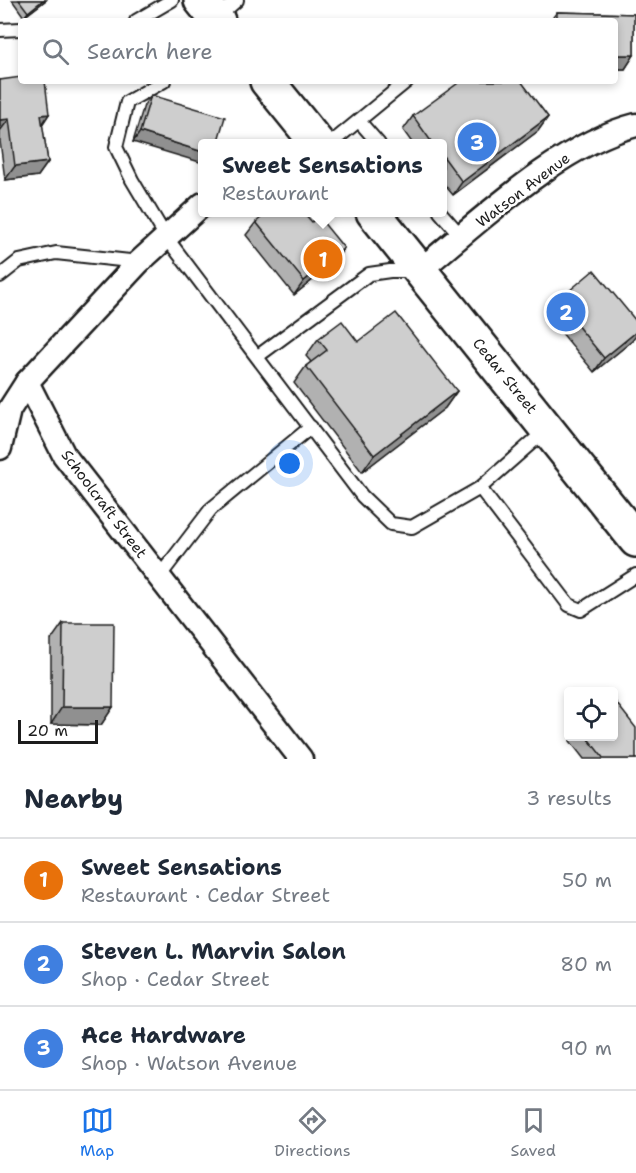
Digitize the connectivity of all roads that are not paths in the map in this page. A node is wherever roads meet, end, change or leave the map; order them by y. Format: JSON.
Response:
{"nodes":[{"id":1,"x":172,"y":0,"type":"edge"},
{"id":2,"x":141,"y":18,"type":"edge"},
{"id":3,"x":18,"y":29,"type":"edge"},
{"id":4,"x":0,"y":30,"type":"edge"},
{"id":5,"x":159,"y":84,"type":"edge"},
{"id":6,"x":269,"y":84,"type":"edge"},
{"id":7,"x":403,"y":84,"type":"edge"},
{"id":8,"x":359,"y":121,"type":"junction"},
{"id":9,"x":636,"y":125,"type":"edge"},
{"id":10,"x":311,"y":139,"type":"edge"},
{"id":11,"x":318,"y":139,"type":"edge"},
{"id":12,"x":375,"y":139,"type":"edge"},
{"id":13,"x":198,"y":208,"type":"edge"},
{"id":14,"x":376,"y":217,"type":"edge"},
{"id":15,"x":444,"y":217,"type":"edge"},
{"id":16,"x":166,"y":237,"type":"junction"},
{"id":17,"x":462,"y":237,"type":"junction"},
{"id":18,"x":139,"y":262,"type":"junction"},
{"id":19,"x":419,"y":271,"type":"junction"},
{"id":20,"x":0,"y":276,"type":"edge"},
{"id":21,"x":258,"y":356,"type":"junction"},
{"id":22,"x":27,"y":382,"type":"junction"},
{"id":23,"x":311,"y":427,"type":"junction"},
{"id":24,"x":547,"y":429,"type":"junction"},
{"id":25,"x":0,"y":448,"type":"edge"},
{"id":26,"x":480,"y":488,"type":"junction"},
{"id":27,"x":636,"y":539,"type":"edge"},
{"id":28,"x":636,"y":575,"type":"edge"},
{"id":29,"x":159,"y":577,"type":"junction"},
{"id":30,"x":301,"y":759,"type":"edge"}],
"edges":[{"from":1,"to":2,"type":"lane"},
{"from":3,"to":4,"type":"lane"},
{"from":5,"to":16,"type":"lane"},
{"from":6,"to":10,"type":"main road"},
{"from":7,"to":8,"type":"lane"},
{"from":8,"to":11,"type":"lane"},
{"from":8,"to":12,"type":"lane"},
{"from":9,"to":17,"type":"street","name":"Watson Avenue"},
{"from":13,"to":16,"type":"street"},
{"from":14,"to":19,"type":"main road","name":"Cedar Street"},
{"from":15,"to":17,"type":"lane"},
{"from":16,"to":18,"type":"street"},
{"from":16,"to":21,"type":"lane"},
{"from":17,"to":19,"type":"street","name":"Watson Avenue"},
{"from":18,"to":20,"type":"lane"},
{"from":18,"to":22,"type":"street"},
{"from":19,"to":21,"type":"lane"},
{"from":19,"to":24,"type":"main road","name":"Cedar Street"},
{"from":21,"to":23,"type":"lane"},
{"from":22,"to":25,"type":"street"},
{"from":22,"to":29,"type":"street","name":"Schoolcraft Street"},
{"from":23,"to":26,"type":"lane"},
{"from":23,"to":29,"type":"lane"},
{"from":24,"to":26,"type":"lane"},
{"from":24,"to":27,"type":"main road","name":"Cedar Street"},
{"from":26,"to":28,"type":"lane"},
{"from":29,"to":30,"type":"street","name":"Schoolcraft Street"}]}
